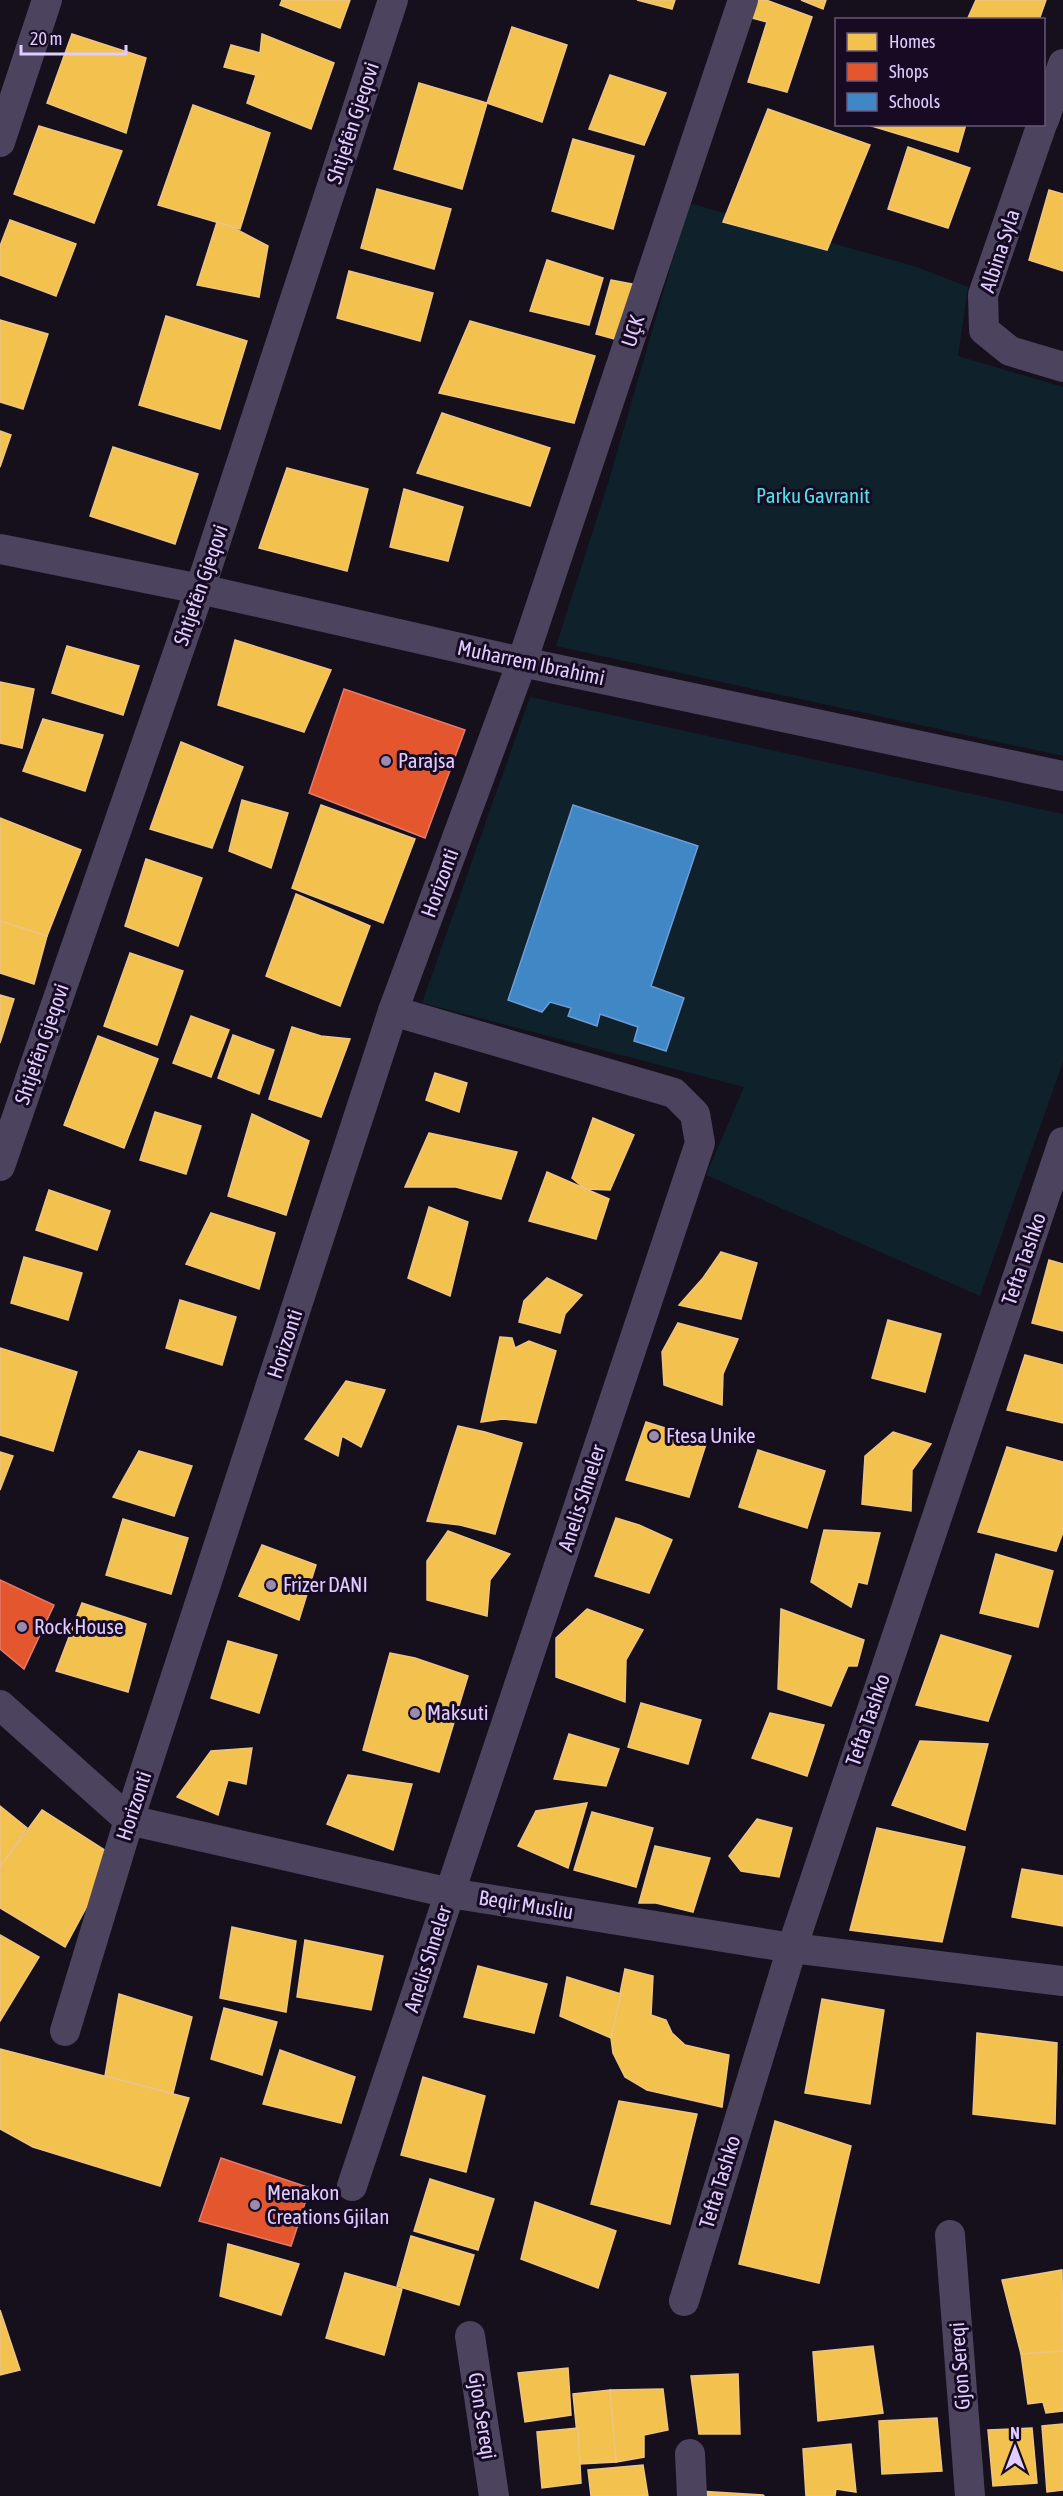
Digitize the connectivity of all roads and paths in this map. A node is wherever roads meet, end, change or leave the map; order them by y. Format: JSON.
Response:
{"nodes":[{"id":1,"x":47,"y":0,"type":"edge"},
{"id":2,"x":393,"y":0,"type":"edge"},
{"id":3,"x":743,"y":0,"type":"edge"},
{"id":4,"x":1063,"y":64,"type":"edge"},
{"id":5,"x":1045,"y":116,"type":"edge"},
{"id":6,"x":1042,"y":126,"type":"edge"},
{"id":7,"x":0,"y":142,"type":"edge"},
{"id":8,"x":1063,"y":367,"type":"edge"},
{"id":9,"x":0,"y":549,"type":"edge"},
{"id":10,"x":200,"y":589,"type":"junction"},
{"id":11,"x":522,"y":662,"type":"junction"},
{"id":12,"x":1063,"y":776,"type":"edge"},
{"id":13,"x":393,"y":1011,"type":"junction"},
{"id":14,"x":1063,"y":1142,"type":"edge"},
{"id":15,"x":0,"y":1166,"type":"edge"},
{"id":16,"x":0,"y":1705,"type":"edge"},
{"id":17,"x":129,"y":1820,"type":"junction"},
{"id":18,"x":450,"y":1893,"type":"junction"},
{"id":19,"x":792,"y":1948,"type":"junction"},
{"id":20,"x":1063,"y":1981,"type":"edge"},
{"id":21,"x":65,"y":2031,"type":"dead end"},
{"id":22,"x":352,"y":2186,"type":"dead end"},
{"id":23,"x":950,"y":2235,"type":"dead end"},
{"id":24,"x":684,"y":2301,"type":"dead end"},
{"id":25,"x":470,"y":2336,"type":"dead end"},
{"id":26,"x":690,"y":2454,"type":"dead end"},
{"id":27,"x":494,"y":2496,"type":"edge"},
{"id":28,"x":692,"y":2496,"type":"edge"},
{"id":29,"x":970,"y":2496,"type":"edge"}],
"edges":[{"from":1,"to":7,"type":"street"},
{"from":2,"to":10,"type":"street","name":"Shtjefën Gjeqovi"},
{"from":3,"to":11,"type":"street","name":"UÇK"},
{"from":4,"to":5,"type":"street","name":"Albina Syla"},
{"from":6,"to":8,"type":"street","name":"Albina Syla"},
{"from":9,"to":10,"type":"street","name":"Muharrem Ibrahimi"},
{"from":10,"to":11,"type":"street","name":"Muharrem Ibrahimi"},
{"from":10,"to":15,"type":"street","name":"Shtjefën Gjeqovi"},
{"from":11,"to":12,"type":"street","name":"Muharrem Ibrahimi"},
{"from":11,"to":13,"type":"street","name":"Horizonti"},
{"from":13,"to":17,"type":"street","name":"Horizonti"},
{"from":13,"to":18,"type":"street","name":"Anelis Shneler"},
{"from":14,"to":19,"type":"street","name":"Tefta Tashko"},
{"from":16,"to":17,"type":"street","name":"Beqir Musliu"},
{"from":17,"to":18,"type":"street","name":"Beqir Musliu"},
{"from":17,"to":21,"type":"street","name":"Horizonti"},
{"from":18,"to":19,"type":"street","name":"Beqir Musliu"},
{"from":18,"to":22,"type":"street","name":"Anelis Shneler"},
{"from":19,"to":20,"type":"street","name":"Beqir Musliu"},
{"from":19,"to":24,"type":"street","name":"Tefta Tashko"},
{"from":23,"to":29,"type":"street","name":"Gjon Sereqi"},
{"from":25,"to":27,"type":"street","name":"Gjon Sereqi"},
{"from":26,"to":28,"type":"street"}]}
